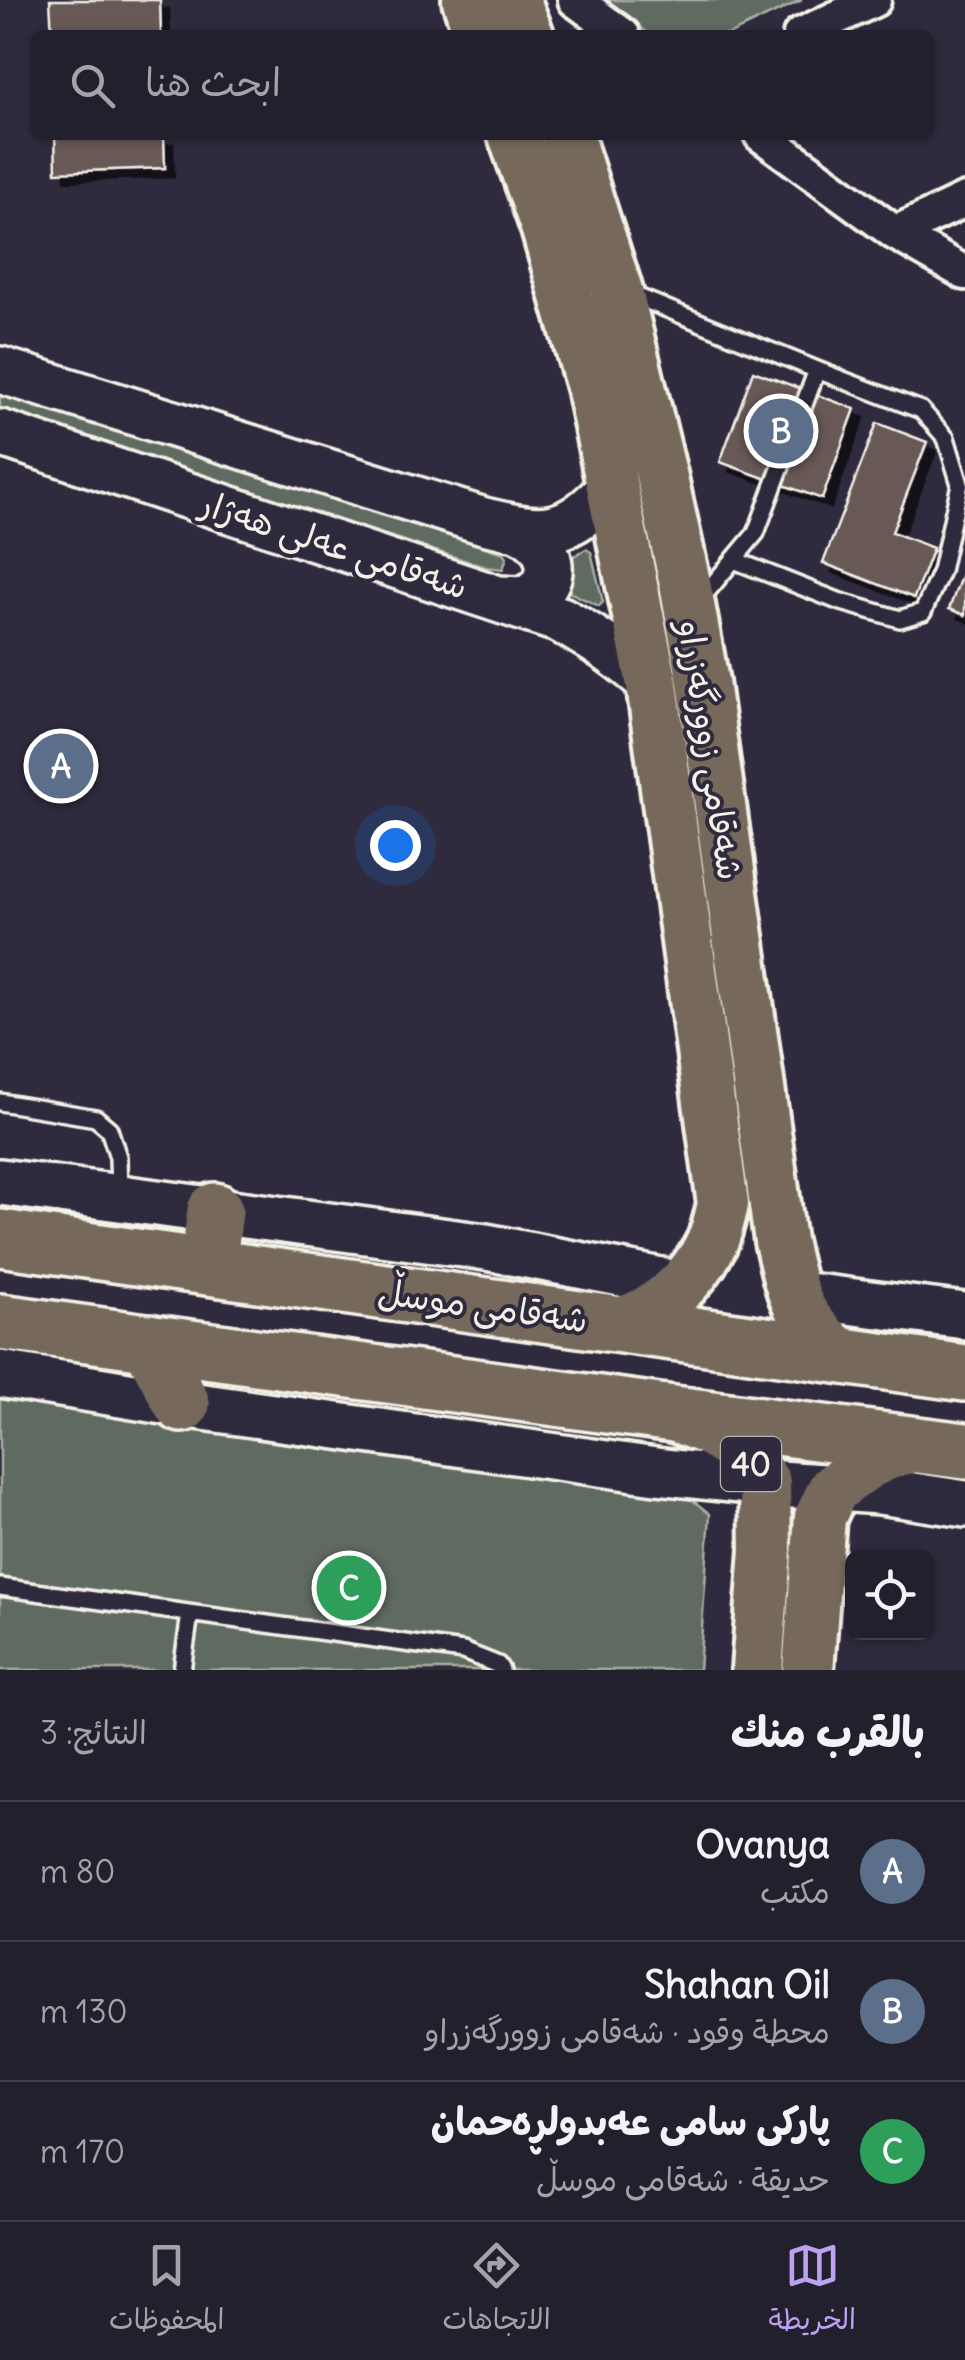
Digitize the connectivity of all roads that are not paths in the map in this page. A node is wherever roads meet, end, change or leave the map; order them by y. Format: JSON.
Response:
{"nodes":[{"id":1,"x":468,"y":0,"type":"edge"},
{"id":2,"x":514,"y":0,"type":"edge"},
{"id":3,"x":576,"y":0,"type":"edge"},
{"id":4,"x":874,"y":0,"type":"edge"},
{"id":5,"x":478,"y":30,"type":"edge"},
{"id":6,"x":526,"y":30,"type":"edge"},
{"id":7,"x":617,"y":30,"type":"edge"},
{"id":8,"x":811,"y":30,"type":"edge"},
{"id":9,"x":516,"y":140,"type":"edge"},
{"id":10,"x":569,"y":140,"type":"edge"},
{"id":11,"x":768,"y":140,"type":"edge"},
{"id":12,"x":965,"y":200,"type":"edge"},
{"id":13,"x":895,"y":233,"type":"junction"},
{"id":14,"x":965,"y":272,"type":"edge"},
{"id":15,"x":616,"y":288,"type":"junction"},
{"id":16,"x":0,"y":370,"type":"edge"},
{"id":17,"x":817,"y":370,"type":"junction"},
{"id":18,"x":0,"y":433,"type":"edge"},
{"id":19,"x":612,"y":488,"type":"junction"},
{"id":20,"x":519,"y":530,"type":"junction"},
{"id":21,"x":734,"y":560,"type":"junction"},
{"id":22,"x":501,"y":599,"type":"junction"},
{"id":23,"x":690,"y":612,"type":"junction"},
{"id":24,"x":652,"y":684,"type":"junction"},
{"id":25,"x":0,"y":1102,"type":"edge"},
{"id":26,"x":0,"y":1182,"type":"edge"},
{"id":27,"x":118,"y":1198,"type":"junction"},
{"id":28,"x":724,"y":1204,"type":"junction"},
{"id":29,"x":215,"y":1211,"type":"junction"},
{"id":30,"x":0,"y":1238,"type":"edge"},
{"id":31,"x":780,"y":1240,"type":"junction"},
{"id":32,"x":208,"y":1267,"type":"junction"},
{"id":33,"x":682,"y":1285,"type":"junction"},
{"id":34,"x":792,"y":1294,"type":"junction"},
{"id":35,"x":965,"y":1316,"type":"edge"},
{"id":36,"x":0,"y":1322,"type":"edge"},
{"id":37,"x":618,"y":1324,"type":"junction"},
{"id":38,"x":149,"y":1342,"type":"junction"},
{"id":39,"x":843,"y":1356,"type":"junction"},
{"id":40,"x":965,"y":1373,"type":"edge"},
{"id":41,"x":0,"y":1374,"type":"edge"},
{"id":42,"x":182,"y":1404,"type":"junction"},
{"id":43,"x":668,"y":1413,"type":"junction"},
{"id":44,"x":942,"y":1448,"type":"edge"},
{"id":45,"x":765,"y":1483,"type":"junction"},
{"id":46,"x":833,"y":1489,"type":"junction"},
{"id":47,"x":965,"y":1504,"type":"edge"},
{"id":48,"x":766,"y":1550,"type":"junction"},
{"id":49,"x":818,"y":1553,"type":"junction"},
{"id":50,"x":0,"y":1586,"type":"edge"},
{"id":51,"x":190,"y":1614,"type":"junction"},
{"id":52,"x":182,"y":1670,"type":"edge"},
{"id":53,"x":501,"y":1670,"type":"edge"},
{"id":54,"x":757,"y":1670,"type":"edge"},
{"id":55,"x":808,"y":1670,"type":"edge"}],
"edges":[{"from":1,"to":5,"type":"main road"},
{"from":2,"to":6,"type":"main road"},
{"from":3,"to":7,"type":"street"},
{"from":4,"to":8,"type":"street"},
{"from":9,"to":19,"type":"main road","name":"شەقامی زوورگەزراو"},
{"from":10,"to":15,"type":"main road","name":"شەقامی زوورگەزراو"},
{"from":11,"to":13,"type":"street"},
{"from":12,"to":13,"type":"street"},
{"from":13,"to":14,"type":"street"},
{"from":15,"to":17,"type":"lane"},
{"from":15,"to":23,"type":"main road","name":"شەقامی زوورگەزراو"},
{"from":16,"to":20,"type":"street","name":"شەقامی عەلی هەژار"},
{"from":17,"to":21,"type":"lane"},
{"from":17,"to":21,"type":"lane"},
{"from":18,"to":22,"type":"street","name":"شەقامی عەلی هەژار"},
{"from":19,"to":20,"type":"street","name":"شەقامی عەلی هەژار"},
{"from":19,"to":24,"type":"main road","name":"شەقامی زوورگەزراو"},
{"from":20,"to":22,"type":"street"},
{"from":21,"to":23,"type":"lane"},
{"from":22,"to":24,"type":"street","name":"شەقامی عەلی هەژار"},
{"from":23,"to":31,"type":"main road","name":"شەقامی زوورگەزراو"},
{"from":24,"to":28,"type":"main road","name":"شەقامی زوورگەزراو"},
{"from":25,"to":27,"type":"lane"},
{"from":26,"to":27,"type":"street"},
{"from":27,"to":29,"type":"street"},
{"from":28,"to":31,"type":"main road"},
{"from":28,"to":33,"type":"main road","name":"شەقامی زوورگەزراو"},
{"from":29,"to":32,"type":"highway"},
{"from":29,"to":33,"type":"street"},
{"from":30,"to":32,"type":"highway","name":"شەقامی موسڵ"},
{"from":31,"to":34,"type":"main road","name":"شەقامی زوورگەزراو"},
{"from":32,"to":37,"type":"highway","name":"شەقامی موسڵ"},
{"from":33,"to":37,"type":"main road","name":"شەقامی زوورگەزراو"},
{"from":34,"to":35,"type":"street"},
{"from":34,"to":39,"type":"main road","name":"شەقامی زوورگەزراو"},
{"from":36,"to":38,"type":"highway"},
{"from":37,"to":39,"type":"highway","name":"شەقامی موسڵ"},
{"from":38,"to":42,"type":"highway"},
{"from":38,"to":43,"type":"highway"},
{"from":39,"to":40,"type":"highway","name":"شەقامی موسڵ"},
{"from":41,"to":42,"type":"street"},
{"from":42,"to":45,"type":"street"},
{"from":43,"to":44,"type":"highway"},
{"from":43,"to":45,"type":"main road","number":"40"},
{"from":44,"to":46,"type":"main road"},
{"from":45,"to":46,"type":"street"},
{"from":45,"to":48,"type":"main road","number":"40"},
{"from":46,"to":47,"type":"street"},
{"from":46,"to":49,"type":"main road"},
{"from":48,"to":49,"type":"main road"},
{"from":48,"to":54,"type":"main road","number":"40"},
{"from":49,"to":55,"type":"main road"},
{"from":50,"to":51,"type":"lane"},
{"from":51,"to":52,"type":"lane"},
{"from":51,"to":53,"type":"lane"}]}
